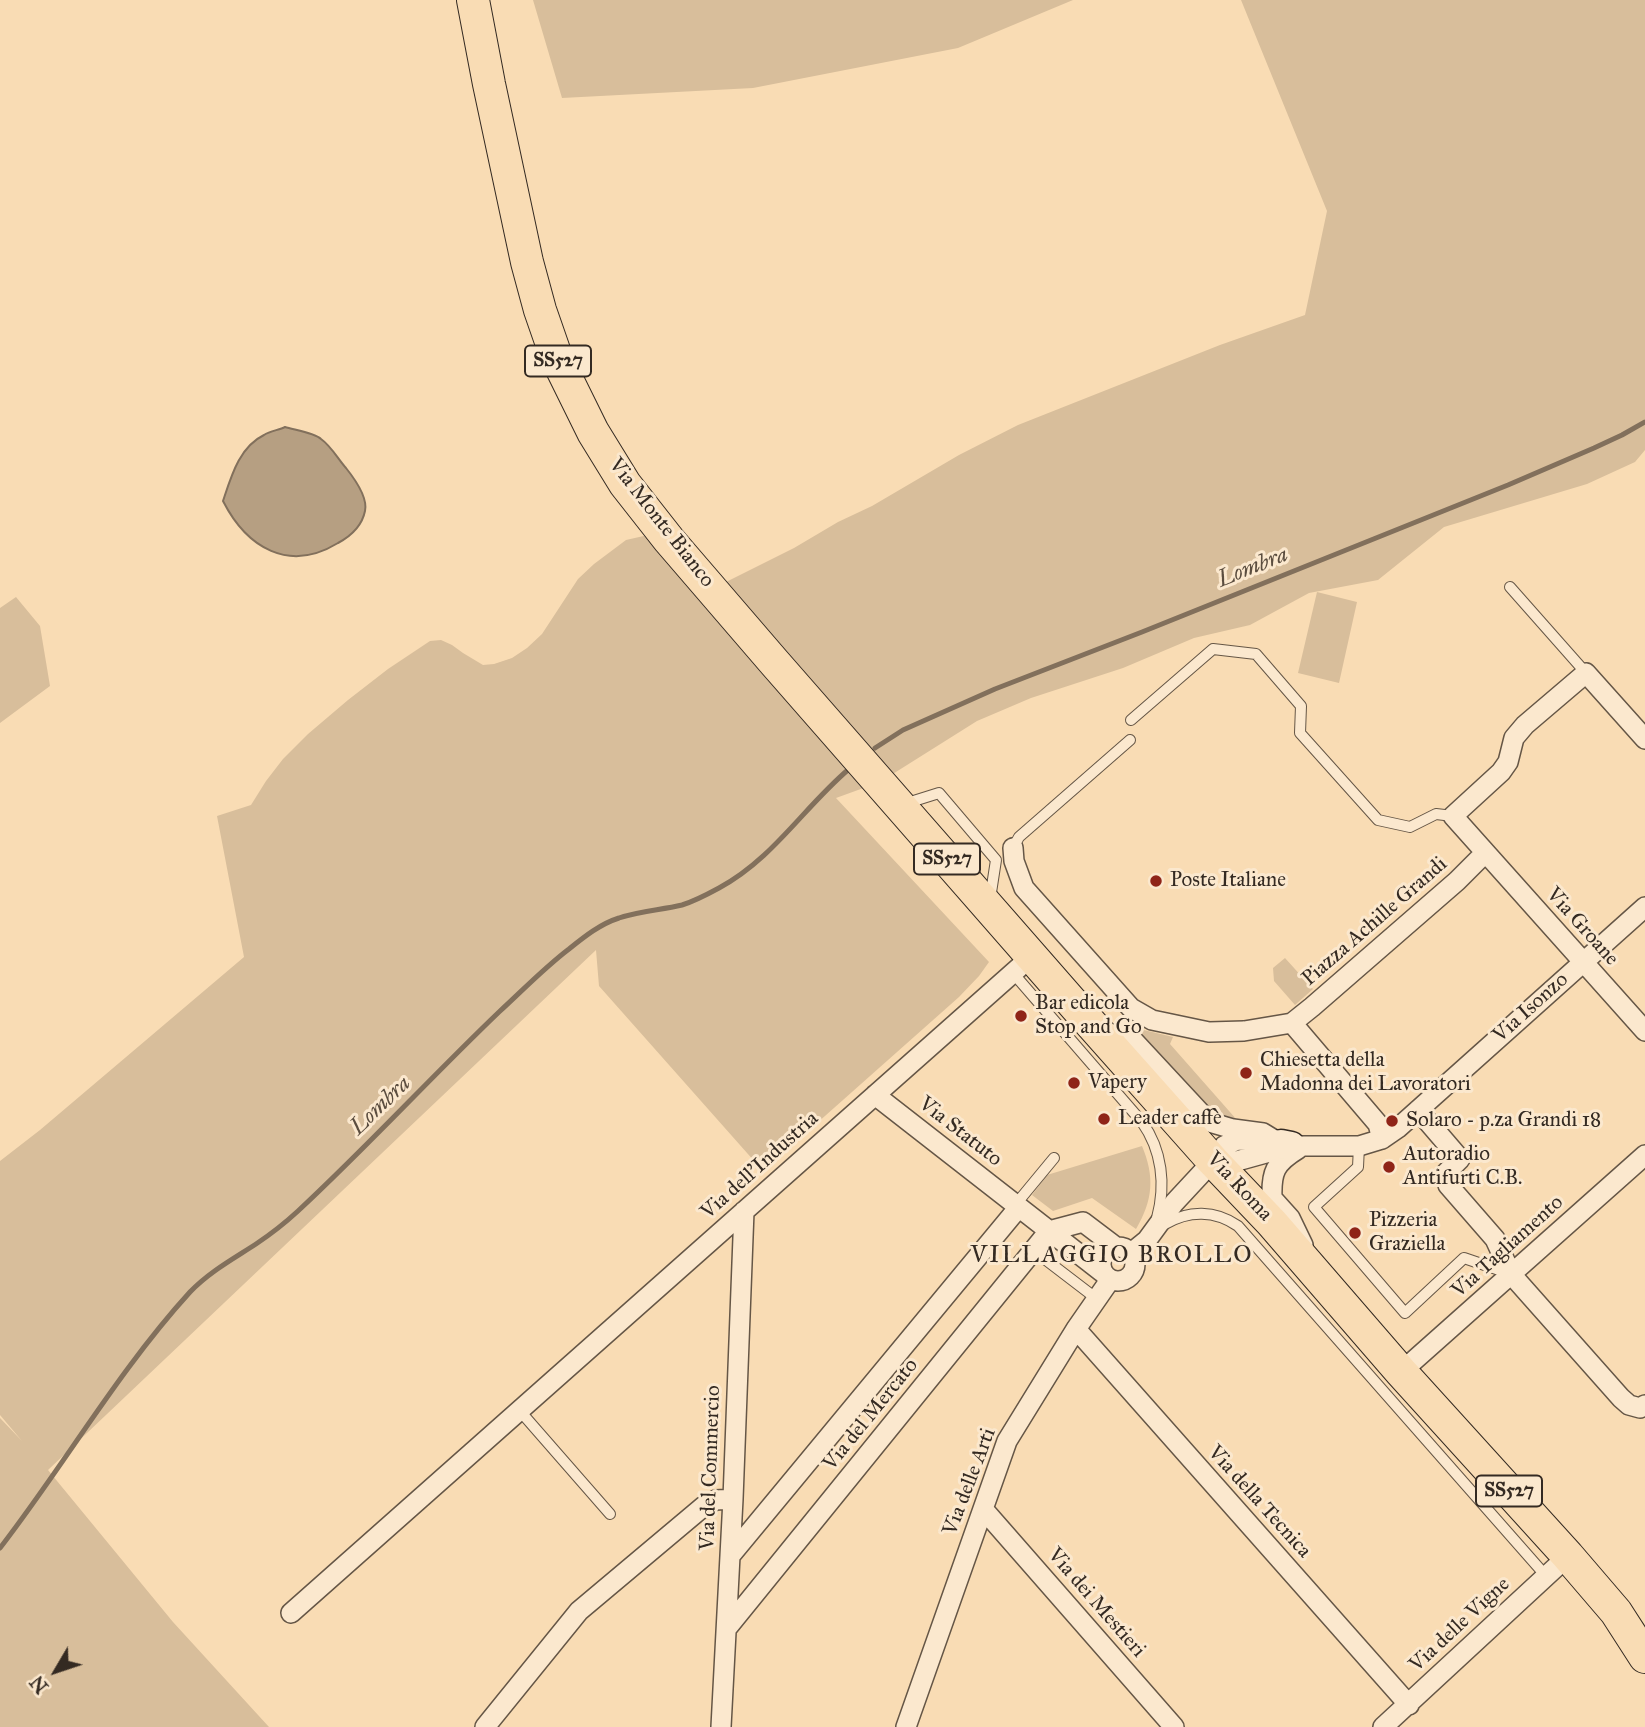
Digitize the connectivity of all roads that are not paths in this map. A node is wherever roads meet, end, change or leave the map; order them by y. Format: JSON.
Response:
{"nodes":[{"id":1,"x":473,"y":0,"type":"edge"},
{"id":2,"x":1510,"y":587,"type":"dead end"},
{"id":3,"x":1586,"y":673,"type":"junction"},
{"id":4,"x":1131,"y":720,"type":"dead end"},
{"id":5,"x":1645,"y":739,"type":"edge"},
{"id":6,"x":1130,"y":740,"type":"dead end"},
{"id":7,"x":862,"y":762,"type":"joint"},
{"id":8,"x":1452,"y":816,"type":"junction"},
{"id":9,"x":1013,"y":848,"type":"joint"},
{"id":10,"x":1485,"y":853,"type":"junction"},
{"id":11,"x":1645,"y":907,"type":"edge"},
{"id":12,"x":1583,"y":962,"type":"junction"},
{"id":13,"x":1022,"y":964,"type":"junction"},
{"id":14,"x":1292,"y":1023,"type":"junction"},
{"id":15,"x":1645,"y":1031,"type":"edge"},
{"id":16,"x":1098,"y":1032,"type":"junction"},
{"id":17,"x":875,"y":1095,"type":"junction"},
{"id":18,"x":1418,"y":1110,"type":"junction"},
{"id":19,"x":1382,"y":1139,"type":"junction"},
{"id":20,"x":1292,"y":1145,"type":"junction"},
{"id":21,"x":1359,"y":1146,"type":"junction"},
{"id":22,"x":1645,"y":1155,"type":"edge"},
{"id":23,"x":1054,"y":1158,"type":"dead end"},
{"id":24,"x":1213,"y":1161,"type":"junction"},
{"id":25,"x":1018,"y":1206,"type":"junction"},
{"id":26,"x":744,"y":1211,"type":"junction"},
{"id":27,"x":1049,"y":1231,"type":"junction"},
{"id":28,"x":1153,"y":1232,"type":"junction"},
{"id":29,"x":1034,"y":1250,"type":"junction"},
{"id":30,"x":1124,"y":1250,"type":"junction"},
{"id":31,"x":1317,"y":1274,"type":"junction"},
{"id":32,"x":1511,"y":1274,"type":"junction"},
{"id":33,"x":1106,"y":1276,"type":"junction"},
{"id":34,"x":1097,"y":1299,"type":"junction"},
{"id":35,"x":1076,"y":1329,"type":"junction"},
{"id":36,"x":1401,"y":1372,"type":"junction"},
{"id":37,"x":1645,"y":1405,"type":"edge"},
{"id":38,"x":520,"y":1411,"type":"junction"},
{"id":39,"x":733,"y":1499,"type":"junction"},
{"id":40,"x":984,"y":1510,"type":"junction"},
{"id":41,"x":610,"y":1514,"type":"dead end"},
{"id":42,"x":730,"y":1556,"type":"junction"},
{"id":43,"x":1557,"y":1566,"type":"junction"},
{"id":44,"x":1616,"y":1612,"type":"junction"},
{"id":45,"x":291,"y":1613,"type":"dead end"},
{"id":46,"x":727,"y":1628,"type":"junction"},
{"id":47,"x":1645,"y":1631,"type":"edge"},
{"id":48,"x":1645,"y":1657,"type":"edge"},
{"id":49,"x":1409,"y":1705,"type":"junction"},
{"id":50,"x":911,"y":1724,"type":"edge"},
{"id":51,"x":485,"y":1727,"type":"edge"},
{"id":52,"x":721,"y":1727,"type":"edge"},
{"id":53,"x":1174,"y":1727,"type":"edge"},
{"id":54,"x":1383,"y":1727,"type":"edge"}],
"edges":[{"from":1,"to":7,"type":"main road","name":"Via Monte Bianco","number":"SS527"},
{"from":2,"to":3,"type":"lane"},
{"from":3,"to":5,"type":"street"},
{"from":3,"to":8,"type":"street"},
{"from":4,"to":8,"type":"lane"},
{"from":6,"to":9,"type":"lane"},
{"from":7,"to":13,"type":"main road","name":"Via Roma","number":"SS527"},
{"from":8,"to":10,"type":"street","name":"Via Groane"},
{"from":9,"to":14,"type":"street","name":"Piazza Achille Grandi"},
{"from":10,"to":12,"type":"street","name":"Via Groane"},
{"from":10,"to":14,"type":"street","name":"Piazza Achille Grandi"},
{"from":11,"to":12,"type":"street","name":"Via Isonzo"},
{"from":12,"to":15,"type":"street","name":"Via Groane"},
{"from":12,"to":18,"type":"street","name":"Via Isonzo"},
{"from":13,"to":16,"type":"main road","name":"Via Roma","number":"SS527"},
{"from":13,"to":17,"type":"street","name":"Via dell'Industria"},
{"from":13,"to":28,"type":"lane","name":"Via Roma"},
{"from":14,"to":19,"type":"street"},
{"from":16,"to":20,"type":"street","name":"Via Isonzo"},
{"from":16,"to":24,"type":"main road","name":"Via Roma","number":"SS527"},
{"from":17,"to":25,"type":"street","name":"Via Statuto"},
{"from":17,"to":26,"type":"street","name":"Via dell'Industria"},
{"from":18,"to":19,"type":"street","name":"Via Isonzo"},
{"from":18,"to":32,"type":"street"},
{"from":19,"to":21,"type":"street","name":"Via Isonzo"},
{"from":20,"to":21,"type":"street","name":"Via Isonzo"},
{"from":20,"to":24,"type":"street","name":"Via Isonzo"},
{"from":20,"to":31,"type":"street"},
{"from":21,"to":32,"type":"lane"},
{"from":22,"to":32,"type":"street","name":"Via Tagliamento"},
{"from":23,"to":25,"type":"lane"},
{"from":24,"to":28,"type":"street"},
{"from":24,"to":31,"type":"main road","name":"Via Roma","number":"SS527"},
{"from":25,"to":27,"type":"street","name":"Via Statuto"},
{"from":25,"to":42,"type":"street","name":"Via del Mercato"},
{"from":26,"to":38,"type":"street","name":"Via dell'Industria"},
{"from":26,"to":39,"type":"street","name":"Via del Commercio"},
{"from":27,"to":29,"type":"street","name":"Via del Mercato"},
{"from":27,"to":30,"type":"street"},
{"from":27,"to":33,"type":"street","name":"Via Statuto"},
{"from":28,"to":30,"type":"street"},
{"from":28,"to":43,"type":"lane"},
{"from":29,"to":34,"type":"lane"},
{"from":29,"to":46,"type":"street","name":"Via del Mercato"},
{"from":30,"to":33,"type":"street"},
{"from":30,"to":33,"type":"street"},
{"from":31,"to":36,"type":"main road","name":"Via Roma","number":"SS527"},
{"from":32,"to":36,"type":"street","name":"Via Tagliamento"},
{"from":32,"to":37,"type":"street"},
{"from":33,"to":34,"type":"street","name":"Via delle Arti"},
{"from":34,"to":35,"type":"street","name":"Via delle Arti"},
{"from":35,"to":40,"type":"street","name":"Via delle Arti"},
{"from":35,"to":49,"type":"street","name":"Via della Tecnica"},
{"from":36,"to":43,"type":"main road","name":"Via Roma","number":"SS527"},
{"from":38,"to":41,"type":"lane"},
{"from":38,"to":45,"type":"street","name":"Via dell'Industria"},
{"from":39,"to":42,"type":"street","name":"Via del Commercio"},
{"from":39,"to":51,"type":"street"},
{"from":40,"to":50,"type":"street","name":"Via delle Arti"},
{"from":40,"to":53,"type":"street","name":"Via dei Mestieri"},
{"from":42,"to":46,"type":"street","name":"Via del Commercio"},
{"from":43,"to":44,"type":"main road","name":"Via Roma","number":"SS527"},
{"from":43,"to":49,"type":"street","name":"Via delle Vigne"},
{"from":44,"to":47,"type":"main road","name":"Via Roma","number":"SS527"},
{"from":44,"to":48,"type":"main road","name":"Via Roma","number":"SS527"},
{"from":46,"to":52,"type":"street","name":"Via del Commercio"},
{"from":49,"to":54,"type":"street","name":"Via delle Vigne"}]}
